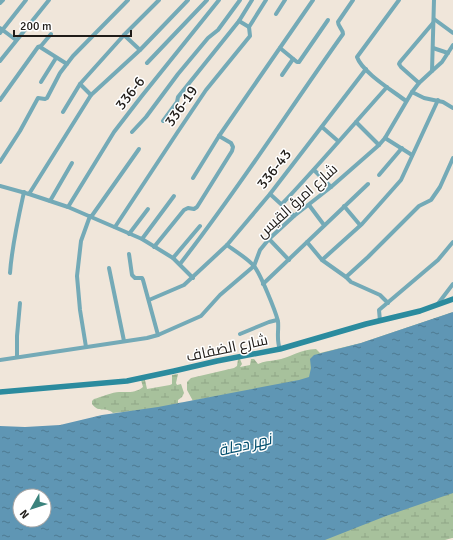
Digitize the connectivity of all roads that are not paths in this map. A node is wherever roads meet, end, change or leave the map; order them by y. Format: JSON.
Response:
{"nodes":[{"id":1,"x":3,"y":0,"type":"edge"},
{"id":2,"x":26,"y":0,"type":"edge"},
{"id":3,"x":49,"y":0,"type":"edge"},
{"id":4,"x":128,"y":0,"type":"edge"},
{"id":5,"x":160,"y":0,"type":"edge"},
{"id":6,"x":188,"y":0,"type":"edge"},
{"id":7,"x":207,"y":0,"type":"edge"},
{"id":8,"x":211,"y":0,"type":"edge"},
{"id":9,"x":219,"y":0,"type":"edge"},
{"id":10,"x":240,"y":0,"type":"edge"},
{"id":11,"x":252,"y":0,"type":"edge"},
{"id":12,"x":266,"y":0,"type":"edge"},
{"id":13,"x":284,"y":0,"type":"edge"},
{"id":14,"x":313,"y":0,"type":"edge"},
{"id":15,"x":353,"y":0,"type":"edge"},
{"id":16,"x":399,"y":0,"type":"edge"},
{"id":17,"x":434,"y":0,"type":"edge"},
{"id":18,"x":0,"y":4,"type":"edge"},
{"id":19,"x":216,"y":4,"type":"junction"},
{"id":20,"x":276,"y":14,"type":"dead end"},
{"id":21,"x":328,"y":20,"type":"dead end"},
{"id":22,"x":239,"y":21,"type":"junction"},
{"id":23,"x":434,"y":21,"type":"junction"},
{"id":24,"x":249,"y":27,"type":"junction"},
{"id":25,"x":1,"y":30,"type":"edge"},
{"id":26,"x":453,"y":33,"type":"edge"},
{"id":27,"x":51,"y":34,"type":"dead end"},
{"id":28,"x":124,"y":35,"type":"junction"},
{"id":29,"x":16,"y":40,"type":"junction"},
{"id":30,"x":453,"y":45,"type":"edge"},
{"id":31,"x":40,"y":47,"type":"junction"},
{"id":32,"x":280,"y":48,"type":"junction"},
{"id":33,"x":433,"y":48,"type":"junction"},
{"id":34,"x":140,"y":50,"type":"junction"},
{"id":35,"x":448,"y":53,"type":"junction"},
{"id":36,"x":56,"y":58,"type":"junction"},
{"id":37,"x":293,"y":59,"type":"junction"},
{"id":38,"x":0,"y":61,"type":"edge"},
{"id":39,"x":147,"y":63,"type":"dead end"},
{"id":40,"x":67,"y":64,"type":"junction"},
{"id":41,"x":366,"y":69,"type":"junction"},
{"id":42,"x":432,"y":71,"type":"junction"},
{"id":43,"x":282,"y":76,"type":"dead end"},
{"id":44,"x":41,"y":82,"type":"dead end"},
{"id":45,"x":419,"y":83,"type":"junction"},
{"id":46,"x":80,"y":84,"type":"junction"},
{"id":47,"x":387,"y":87,"type":"junction"},
{"id":48,"x":412,"y":92,"type":"junction"},
{"id":49,"x":91,"y":95,"type":"junction"},
{"id":50,"x":0,"y":100,"type":"edge"},
{"id":51,"x":438,"y":100,"type":"junction"},
{"id":52,"x":406,"y":101,"type":"junction"},
{"id":53,"x":453,"y":108,"type":"edge"},
{"id":54,"x":64,"y":112,"type":"dead end"},
{"id":55,"x":163,"y":121,"type":"dead end"},
{"id":56,"x":356,"y":122,"type":"junction"},
{"id":57,"x":322,"y":127,"type":"junction"},
{"id":58,"x":132,"y":132,"type":"dead end"},
{"id":59,"x":219,"y":136,"type":"junction"},
{"id":60,"x":385,"y":138,"type":"junction"},
{"id":61,"x":338,"y":141,"type":"junction"},
{"id":62,"x":379,"y":145,"type":"junction"},
{"id":63,"x":402,"y":148,"type":"junction"},
{"id":64,"x":139,"y":149,"type":"dead end"},
{"id":65,"x":412,"y":155,"type":"junction"},
{"id":66,"x":453,"y":158,"type":"edge"},
{"id":67,"x":0,"y":162,"type":"edge"},
{"id":68,"x":72,"y":163,"type":"dead end"},
{"id":69,"x":314,"y":170,"type":"junction"},
{"id":70,"x":379,"y":175,"type":"dead end"},
{"id":71,"x":193,"y":178,"type":"dead end"},
{"id":72,"x":368,"y":184,"type":"dead end"},
{"id":73,"x":0,"y":186,"type":"edge"},
{"id":74,"x":331,"y":187,"type":"junction"},
{"id":75,"x":24,"y":192,"type":"junction"},
{"id":76,"x":29,"y":194,"type":"junction"},
{"id":77,"x":270,"y":194,"type":"junction"},
{"id":78,"x":174,"y":196,"type":"dead end"},
{"id":79,"x":50,"y":201,"type":"junction"},
{"id":80,"x":282,"y":204,"type":"junction"},
{"id":81,"x":309,"y":205,"type":"junction"},
{"id":82,"x":344,"y":206,"type":"junction"},
{"id":83,"x":68,"y":207,"type":"junction"},
{"id":84,"x":148,"y":209,"type":"dead end"},
{"id":85,"x":294,"y":216,"type":"junction"},
{"id":86,"x":91,"y":217,"type":"junction"},
{"id":87,"x":324,"y":225,"type":"junction"},
{"id":88,"x":360,"y":225,"type":"junction"},
{"id":89,"x":200,"y":226,"type":"dead end"},
{"id":90,"x":115,"y":228,"type":"junction"},
{"id":91,"x":129,"y":234,"type":"junction"},
{"id":92,"x":269,"y":239,"type":"junction"},
{"id":93,"x":142,"y":240,"type":"junction"},
{"id":94,"x":307,"y":242,"type":"junction"},
{"id":95,"x":453,"y":242,"type":"edge"},
{"id":96,"x":227,"y":245,"type":"junction"},
{"id":97,"x":154,"y":246,"type":"junction"},
{"id":98,"x":129,"y":254,"type":"dead end"},
{"id":99,"x":173,"y":258,"type":"junction"},
{"id":100,"x":289,"y":260,"type":"junction"},
{"id":101,"x":322,"y":260,"type":"junction"},
{"id":102,"x":180,"y":264,"type":"junction"},
{"id":103,"x":254,"y":266,"type":"junction"},
{"id":104,"x":109,"y":268,"type":"dead end"},
{"id":105,"x":10,"y":273,"type":"dead end"},
{"id":106,"x":346,"y":277,"type":"junction"},
{"id":107,"x":193,"y":278,"type":"junction"},
{"id":108,"x":263,"y":284,"type":"junction"},
{"id":109,"x":453,"y":284,"type":"edge"},
{"id":110,"x":453,"y":299,"type":"edge"},
{"id":111,"x":149,"y":300,"type":"junction"},
{"id":112,"x":20,"y":303,"type":"dead end"},
{"id":113,"x":388,"y":303,"type":"junction"},
{"id":114,"x":437,"y":305,"type":"junction"},
{"id":115,"x":277,"y":320,"type":"junction"},
{"id":116,"x":380,"y":321,"type":"junction"},
{"id":117,"x":240,"y":334,"type":"dead end"},
{"id":118,"x":158,"y":335,"type":"junction"},
{"id":119,"x":124,"y":341,"type":"junction"},
{"id":120,"x":86,"y":347,"type":"junction"},
{"id":121,"x":280,"y":349,"type":"junction"},
{"id":122,"x":17,"y":357,"type":"junction"},
{"id":123,"x":0,"y":360,"type":"edge"},
{"id":124,"x":0,"y":392,"type":"edge"}],
"edges":[{"from":1,"to":18,"type":"street"},
{"from":2,"to":25,"type":"street"},
{"from":3,"to":29,"type":"street"},
{"from":4,"to":40,"type":"street"},
{"from":5,"to":28,"type":"street"},
{"from":6,"to":34,"type":"street"},
{"from":7,"to":39,"type":"street"},
{"from":8,"to":19,"type":"street"},
{"from":9,"to":19,"type":"street","name":"336-6"},
{"from":10,"to":58,"type":"street"},
{"from":11,"to":22,"type":"street"},
{"from":12,"to":24,"type":"street","name":"336-19"},
{"from":13,"to":20,"type":"street"},
{"from":14,"to":32,"type":"street"},
{"from":15,"to":102,"type":"street"},
{"from":16,"to":41,"type":"street"},
{"from":17,"to":23,"type":"street"},
{"from":19,"to":83,"type":"street","name":"336-6"},
{"from":21,"to":37,"type":"street"},
{"from":22,"to":24,"type":"street"},
{"from":22,"to":55,"type":"street"},
{"from":23,"to":26,"type":"street"},
{"from":23,"to":33,"type":"street"},
{"from":23,"to":45,"type":"street"},
{"from":24,"to":90,"type":"street","name":"336-19"},
{"from":25,"to":29,"type":"street"},
{"from":27,"to":31,"type":"street"},
{"from":28,"to":34,"type":"street"},
{"from":28,"to":46,"type":"street"},
{"from":29,"to":38,"type":"street"},
{"from":30,"to":35,"type":"street","name":"شارع امرؤ القيس"},
{"from":31,"to":36,"type":"street"},
{"from":31,"to":50,"type":"street"},
{"from":32,"to":37,"type":"street"},
{"from":32,"to":59,"type":"street"},
{"from":33,"to":35,"type":"street"},
{"from":33,"to":42,"type":"street"},
{"from":34,"to":49,"type":"street"},
{"from":35,"to":42,"type":"street","name":"شارع امرؤ القيس"},
{"from":36,"to":40,"type":"street"},
{"from":36,"to":44,"type":"street"},
{"from":37,"to":43,"type":"street"},
{"from":40,"to":67,"type":"street"},
{"from":41,"to":47,"type":"street"},
{"from":41,"to":57,"type":"street","name":"336-43"},
{"from":42,"to":45,"type":"street","name":"شارع امرؤ القيس"},
{"from":45,"to":48,"type":"street","name":"شارع امرؤ القيس"},
{"from":46,"to":49,"type":"street"},
{"from":46,"to":54,"type":"street"},
{"from":47,"to":52,"type":"street"},
{"from":47,"to":56,"type":"street"},
{"from":48,"to":51,"type":"street"},
{"from":48,"to":52,"type":"street","name":"شارع امرؤ القيس"},
{"from":49,"to":76,"type":"street"},
{"from":51,"to":53,"type":"street"},
{"from":51,"to":65,"type":"street"},
{"from":52,"to":60,"type":"street","name":"شارع امرؤ القيس"},
{"from":56,"to":61,"type":"street"},
{"from":56,"to":62,"type":"street"},
{"from":57,"to":61,"type":"street"},
{"from":57,"to":77,"type":"street","name":"336-43"},
{"from":59,"to":71,"type":"street"},
{"from":59,"to":97,"type":"street"},
{"from":60,"to":62,"type":"street","name":"شارع امرؤ القيس"},
{"from":60,"to":63,"type":"street"},
{"from":61,"to":69,"type":"street"},
{"from":62,"to":74,"type":"street","name":"شارع امرؤ القيس"},
{"from":63,"to":65,"type":"street"},
{"from":63,"to":70,"type":"street"},
{"from":64,"to":86,"type":"street"},
{"from":65,"to":88,"type":"street"},
{"from":66,"to":106,"type":"street"},
{"from":68,"to":79,"type":"street"},
{"from":69,"to":74,"type":"street"},
{"from":69,"to":80,"type":"street"},
{"from":72,"to":82,"type":"street"},
{"from":73,"to":75,"type":"street"},
{"from":74,"to":81,"type":"street","name":"شارع امرؤ القيس"},
{"from":75,"to":76,"type":"street"},
{"from":75,"to":105,"type":"street"},
{"from":76,"to":79,"type":"street"},
{"from":77,"to":80,"type":"street"},
{"from":77,"to":96,"type":"street","name":"336-43"},
{"from":78,"to":93,"type":"street"},
{"from":79,"to":83,"type":"street"},
{"from":80,"to":85,"type":"street"},
{"from":81,"to":85,"type":"street","name":"شارع امرؤ القيس"},
{"from":81,"to":87,"type":"street"},
{"from":82,"to":87,"type":"street"},
{"from":82,"to":88,"type":"street"},
{"from":83,"to":86,"type":"street"},
{"from":84,"to":91,"type":"street"},
{"from":85,"to":92,"type":"street","name":"شارع امرؤ القيس"},
{"from":86,"to":90,"type":"street"},
{"from":86,"to":120,"type":"street"},
{"from":87,"to":94,"type":"street"},
{"from":88,"to":101,"type":"street"},
{"from":89,"to":99,"type":"street"},
{"from":90,"to":91,"type":"street"},
{"from":91,"to":93,"type":"street"},
{"from":92,"to":100,"type":"street"},
{"from":92,"to":103,"type":"street","name":"شارع امرؤ القيس"},
{"from":93,"to":97,"type":"street"},
{"from":94,"to":100,"type":"street"},
{"from":94,"to":101,"type":"street"},
{"from":95,"to":113,"type":"street"},
{"from":96,"to":103,"type":"street"},
{"from":96,"to":107,"type":"street","name":"336-43"},
{"from":97,"to":99,"type":"street"},
{"from":98,"to":111,"type":"street"},
{"from":99,"to":102,"type":"street"},
{"from":100,"to":108,"type":"street"},
{"from":101,"to":106,"type":"street"},
{"from":102,"to":107,"type":"street"},
{"from":103,"to":108,"type":"street"},
{"from":103,"to":118,"type":"street","name":"شارع امرؤ القيس"},
{"from":104,"to":119,"type":"street"},
{"from":106,"to":113,"type":"street"},
{"from":107,"to":111,"type":"street","name":"336-43"},
{"from":108,"to":115,"type":"street"},
{"from":109,"to":114,"type":"street"},
{"from":110,"to":114,"type":"street","name":"شارع الضفاف"},
{"from":111,"to":118,"type":"street"},
{"from":112,"to":122,"type":"street"},
{"from":113,"to":116,"type":"street"},
{"from":114,"to":116,"type":"street","name":"شارع الضفاف"},
{"from":115,"to":117,"type":"street"},
{"from":115,"to":121,"type":"street"},
{"from":116,"to":121,"type":"street","name":"شارع الضفاف"},
{"from":118,"to":119,"type":"street","name":"شارع امرؤ القيس"},
{"from":119,"to":120,"type":"street","name":"شارع امرؤ القيس"},
{"from":120,"to":122,"type":"street","name":"شارع امرؤ القيس"},
{"from":121,"to":124,"type":"street","name":"شارع الضفاف"},
{"from":122,"to":123,"type":"street","name":"شارع امرؤ القيس"}]}
